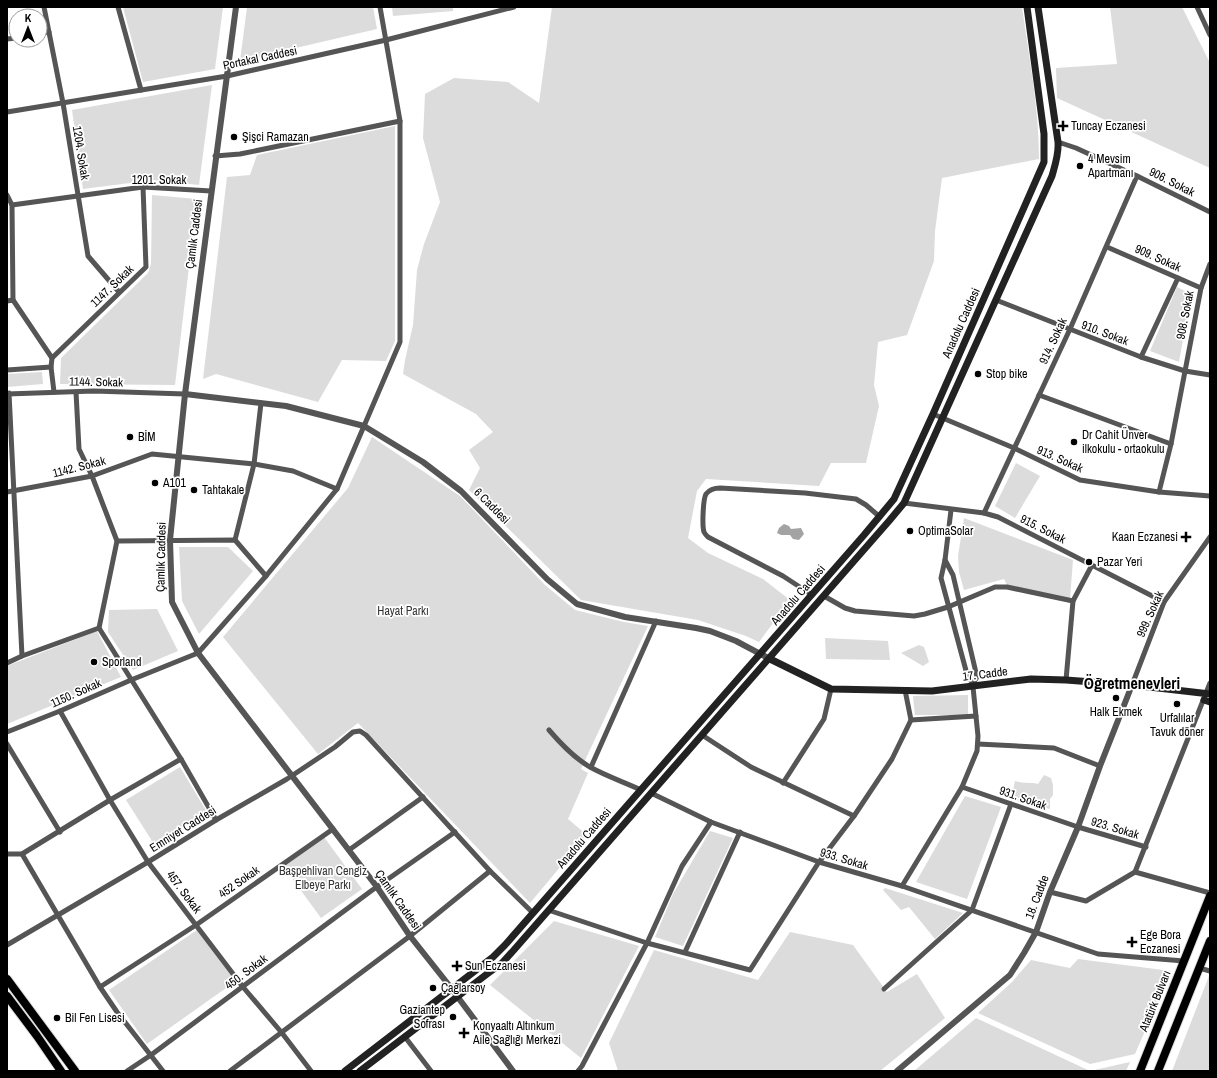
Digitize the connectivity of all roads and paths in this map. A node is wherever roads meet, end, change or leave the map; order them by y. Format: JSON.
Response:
{"nodes":[{"id":1,"x":44,"y":7,"type":"edge"},
{"id":2,"x":118,"y":7,"type":"edge"},
{"id":3,"x":236,"y":7,"type":"edge"},
{"id":4,"x":380,"y":7,"type":"edge"},
{"id":5,"x":514,"y":7,"type":"edge"},
{"id":6,"x":1027,"y":7,"type":"edge"},
{"id":7,"x":1038,"y":7,"type":"edge"},
{"id":8,"x":1197,"y":7,"type":"edge"},
{"id":9,"x":49,"y":32,"type":"joint"},
{"id":10,"x":1210,"y":35,"type":"edge"},
{"id":11,"x":386,"y":40,"type":"junction"},
{"id":12,"x":227,"y":76,"type":"junction"},
{"id":13,"x":141,"y":90,"type":"junction"},
{"id":14,"x":63,"y":103,"type":"junction"},
{"id":15,"x":7,"y":112,"type":"edge"},
{"id":16,"x":400,"y":121,"type":"junction"},
{"id":17,"x":1058,"y":142,"type":"junction"},
{"id":18,"x":216,"y":156,"type":"junction"},
{"id":19,"x":1137,"y":176,"type":"junction"},
{"id":20,"x":143,"y":187,"type":"junction"},
{"id":21,"x":211,"y":191,"type":"junction"},
{"id":22,"x":7,"y":195,"type":"edge"},
{"id":23,"x":78,"y":196,"type":"junction"},
{"id":24,"x":12,"y":205,"type":"junction"},
{"id":25,"x":1210,"y":212,"type":"edge"},
{"id":26,"x":1106,"y":247,"type":"junction"},
{"id":27,"x":1210,"y":264,"type":"edge"},
{"id":28,"x":1178,"y":278,"type":"junction"},
{"id":29,"x":1201,"y":288,"type":"junction"},
{"id":30,"x":119,"y":292,"type":"junction"},
{"id":31,"x":996,"y":300,"type":"junction"},
{"id":32,"x":10,"y":301,"type":"edge"},
{"id":33,"x":1070,"y":329,"type":"junction"},
{"id":34,"x":1141,"y":357,"type":"junction"},
{"id":35,"x":52,"y":358,"type":"junction"},
{"id":36,"x":51,"y":367,"type":"junction"},
{"id":37,"x":7,"y":370,"type":"edge"},
{"id":38,"x":1185,"y":371,"type":"junction"},
{"id":39,"x":1210,"y":375,"type":"edge"},
{"id":40,"x":54,"y":392,"type":"junction"},
{"id":41,"x":76,"y":392,"type":"junction"},
{"id":42,"x":8,"y":393,"type":"edge"},
{"id":43,"x":185,"y":394,"type":"junction"},
{"id":44,"x":1039,"y":395,"type":"junction"},
{"id":45,"x":260,"y":403,"type":"junction"},
{"id":46,"x":933,"y":414,"type":"junction"},
{"id":47,"x":942,"y":418,"type":"junction"},
{"id":48,"x":364,"y":426,"type":"junction"},
{"id":49,"x":1171,"y":444,"type":"junction"},
{"id":50,"x":1014,"y":448,"type":"junction"},
{"id":51,"x":179,"y":456,"type":"junction"},
{"id":52,"x":254,"y":464,"type":"junction"},
{"id":53,"x":92,"y":476,"type":"junction"},
{"id":54,"x":337,"y":489,"type":"junction"},
{"id":55,"x":14,"y":491,"type":"junction"},
{"id":56,"x":7,"y":492,"type":"edge"},
{"id":57,"x":1159,"y":492,"type":"junction"},
{"id":58,"x":1210,"y":496,"type":"edge"},
{"id":59,"x":904,"y":503,"type":"junction"},
{"id":60,"x":951,"y":510,"type":"junction"},
{"id":61,"x":984,"y":513,"type":"junction"},
{"id":62,"x":880,"y":517,"type":"junction"},
{"id":63,"x":1210,"y":537,"type":"edge"},
{"id":64,"x":170,"y":540,"type":"junction"},
{"id":65,"x":235,"y":540,"type":"junction"},
{"id":66,"x":117,"y":542,"type":"junction"},
{"id":67,"x":945,"y":560,"type":"junction"},
{"id":68,"x":1092,"y":565,"type":"junction"},
{"id":69,"x":266,"y":576,"type":"junction"},
{"id":70,"x":812,"y":595,"type":"junction"},
{"id":71,"x":824,"y":596,"type":"junction"},
{"id":72,"x":1073,"y":601,"type":"junction"},
{"id":73,"x":959,"y":602,"type":"junction"},
{"id":74,"x":1164,"y":602,"type":"junction"},
{"id":75,"x":948,"y":607,"type":"junction"},
{"id":76,"x":656,"y":621,"type":"junction"},
{"id":77,"x":99,"y":628,"type":"junction"},
{"id":78,"x":198,"y":653,"type":"junction"},
{"id":79,"x":760,"y":654,"type":"junction"},
{"id":80,"x":22,"y":656,"type":"junction"},
{"id":81,"x":770,"y":659,"type":"junction"},
{"id":82,"x":7,"y":664,"type":"edge"},
{"id":83,"x":131,"y":680,"type":"junction"},
{"id":84,"x":1066,"y":680,"type":"junction"},
{"id":85,"x":1210,"y":683,"type":"edge"},
{"id":86,"x":1132,"y":684,"type":"junction"},
{"id":87,"x":973,"y":685,"type":"junction"},
{"id":88,"x":831,"y":689,"type":"junction"},
{"id":89,"x":905,"y":690,"type":"junction"},
{"id":90,"x":1208,"y":697,"type":"edge"},
{"id":91,"x":60,"y":711,"type":"junction"},
{"id":92,"x":976,"y":716,"type":"junction"},
{"id":93,"x":911,"y":720,"type":"junction"},
{"id":94,"x":549,"y":730,"type":"dead end"},
{"id":95,"x":7,"y":732,"type":"edge"},
{"id":96,"x":702,"y":735,"type":"junction"},
{"id":97,"x":7,"y":744,"type":"edge"},
{"id":98,"x":978,"y":744,"type":"junction"},
{"id":99,"x":181,"y":759,"type":"junction"},
{"id":100,"x":1100,"y":766,"type":"junction"},
{"id":101,"x":591,"y":767,"type":"junction"},
{"id":102,"x":291,"y":776,"type":"junction"},
{"id":103,"x":783,"y":783,"type":"junction"},
{"id":104,"x":962,"y":787,"type":"junction"},
{"id":105,"x":641,"y":790,"type":"junction"},
{"id":106,"x":651,"y":793,"type":"junction"},
{"id":107,"x":423,"y":797,"type":"junction"},
{"id":108,"x":110,"y":800,"type":"junction"},
{"id":109,"x":1011,"y":804,"type":"junction"},
{"id":110,"x":854,"y":816,"type":"junction"},
{"id":111,"x":216,"y":820,"type":"junction"},
{"id":112,"x":711,"y":822,"type":"junction"},
{"id":113,"x":1078,"y":827,"type":"junction"},
{"id":114,"x":333,"y":829,"type":"junction"},
{"id":115,"x":60,"y":832,"type":"junction"},
{"id":116,"x":455,"y":832,"type":"junction"},
{"id":117,"x":740,"y":832,"type":"junction"},
{"id":118,"x":1146,"y":847,"type":"junction"},
{"id":119,"x":349,"y":850,"type":"junction"},
{"id":120,"x":7,"y":854,"type":"edge"},
{"id":121,"x":22,"y":854,"type":"junction"},
{"id":122,"x":148,"y":862,"type":"junction"},
{"id":123,"x":819,"y":862,"type":"junction"},
{"id":124,"x":490,"y":871,"type":"junction"},
{"id":125,"x":1135,"y":872,"type":"junction"},
{"id":126,"x":902,"y":886,"type":"junction"},
{"id":127,"x":377,"y":887,"type":"junction"},
{"id":128,"x":1050,"y":892,"type":"junction"},
{"id":129,"x":1210,"y":893,"type":"edge"},
{"id":130,"x":1210,"y":896,"type":"edge"},
{"id":131,"x":548,"y":910,"type":"junction"},
{"id":132,"x":972,"y":910,"type":"junction"},
{"id":133,"x":533,"y":913,"type":"junction"},
{"id":134,"x":58,"y":916,"type":"junction"},
{"id":135,"x":196,"y":925,"type":"junction"},
{"id":136,"x":1036,"y":932,"type":"junction"},
{"id":137,"x":410,"y":936,"type":"junction"},
{"id":138,"x":1210,"y":941,"type":"edge"},
{"id":139,"x":646,"y":943,"type":"junction"},
{"id":140,"x":7,"y":945,"type":"edge"},
{"id":141,"x":685,"y":952,"type":"junction"},
{"id":142,"x":1184,"y":961,"type":"junction"},
{"id":143,"x":1199,"y":968,"type":"junction"},
{"id":144,"x":1210,"y":971,"type":"edge"},
{"id":145,"x":7,"y":979,"type":"edge"},
{"id":146,"x":100,"y":987,"type":"junction"},
{"id":147,"x":243,"y":987,"type":"junction"},
{"id":148,"x":452,"y":989,"type":"junction"},
{"id":149,"x":884,"y":989,"type":"dead end"},
{"id":150,"x":7,"y":996,"type":"edge"},
{"id":151,"x":457,"y":996,"type":"junction"},
{"id":152,"x":282,"y":1033,"type":"junction"},
{"id":153,"x":404,"y":1037,"type":"junction"},
{"id":154,"x":151,"y":1055,"type":"junction"},
{"id":155,"x":61,"y":1071,"type":"edge"},
{"id":156,"x":75,"y":1071,"type":"edge"},
{"id":157,"x":127,"y":1071,"type":"edge"},
{"id":158,"x":163,"y":1071,"type":"edge"},
{"id":159,"x":230,"y":1071,"type":"edge"},
{"id":160,"x":311,"y":1071,"type":"edge"},
{"id":161,"x":344,"y":1071,"type":"edge"},
{"id":162,"x":360,"y":1071,"type":"edge"},
{"id":163,"x":431,"y":1071,"type":"edge"},
{"id":164,"x":513,"y":1071,"type":"edge"},
{"id":165,"x":578,"y":1071,"type":"edge"},
{"id":166,"x":897,"y":1071,"type":"edge"},
{"id":167,"x":1140,"y":1071,"type":"edge"},
{"id":168,"x":1158,"y":1071,"type":"edge"}],
"edges":[{"from":1,"to":9,"type":"street","name":"1204. Sokak"},
{"from":2,"to":13,"type":"street"},
{"from":3,"to":12,"type":"street","name":"Çamlık Caddesi"},
{"from":4,"to":11,"type":"street"},
{"from":5,"to":11,"type":"street","name":"Portakal Caddesi"},
{"from":6,"to":46,"type":"main road","name":"Anadolu Caddesi"},
{"from":7,"to":17,"type":"main road","name":"Anadolu Caddesi"},
{"from":8,"to":10,"type":"street"},
{"from":9,"to":14,"type":"street","name":"1204. Sokak"},
{"from":11,"to":12,"type":"street","name":"Portakal Caddesi"},
{"from":11,"to":16,"type":"street"},
{"from":12,"to":13,"type":"street","name":"Portakal Caddesi"},
{"from":12,"to":18,"type":"street","name":"Çamlık Caddesi"},
{"from":13,"to":14,"type":"street","name":"Portakal Caddesi"},
{"from":14,"to":15,"type":"street","name":"Portakal Caddesi"},
{"from":14,"to":23,"type":"street","name":"1204. Sokak"},
{"from":16,"to":18,"type":"street"},
{"from":16,"to":48,"type":"street"},
{"from":17,"to":19,"type":"street","name":"906. Sokak"},
{"from":17,"to":31,"type":"main road","name":"Anadolu Caddesi"},
{"from":18,"to":21,"type":"street","name":"Çamlık Caddesi"},
{"from":19,"to":25,"type":"street","name":"906. Sokak"},
{"from":19,"to":26,"type":"street","name":"914. Sokak"},
{"from":20,"to":21,"type":"street","name":"1201. Sokak"},
{"from":20,"to":23,"type":"street","name":"1201. Sokak"},
{"from":20,"to":30,"type":"street","name":"1147. Sokak"},
{"from":21,"to":43,"type":"street","name":"Çamlık Caddesi"},
{"from":22,"to":24,"type":"street"},
{"from":23,"to":24,"type":"street","name":"1201. Sokak"},
{"from":23,"to":30,"type":"street","name":"1204. Sokak"},
{"from":24,"to":32,"type":"street"},
{"from":26,"to":28,"type":"street","name":"909. Sokak"},
{"from":26,"to":33,"type":"street","name":"914. Sokak"},
{"from":27,"to":29,"type":"street","name":"908. Sokak"},
{"from":28,"to":29,"type":"street","name":"909. Sokak"},
{"from":28,"to":34,"type":"street"},
{"from":29,"to":38,"type":"street","name":"908. Sokak"},
{"from":30,"to":35,"type":"street","name":"1147. Sokak"},
{"from":31,"to":33,"type":"street","name":"910. Sokak"},
{"from":31,"to":47,"type":"main road","name":"Anadolu Caddesi"},
{"from":32,"to":35,"type":"street"},
{"from":33,"to":34,"type":"street","name":"910. Sokak"},
{"from":33,"to":44,"type":"street","name":"914. Sokak"},
{"from":34,"to":38,"type":"street","name":"910. Sokak"},
{"from":35,"to":36,"type":"street"},
{"from":36,"to":37,"type":"street"},
{"from":36,"to":40,"type":"street"},
{"from":38,"to":39,"type":"street","name":"910. Sokak"},
{"from":38,"to":49,"type":"street","name":"908. Sokak"},
{"from":40,"to":41,"type":"street","name":"1144. Sokak"},
{"from":40,"to":42,"type":"street","name":"1144. Sokak"},
{"from":41,"to":43,"type":"street","name":"1144. Sokak"},
{"from":41,"to":53,"type":"street"},
{"from":42,"to":55,"type":"street"},
{"from":43,"to":45,"type":"street","name":"6 Caddesi"},
{"from":43,"to":51,"type":"street","name":"Çamlık Caddesi"},
{"from":44,"to":49,"type":"street"},
{"from":44,"to":50,"type":"street","name":"914. Sokak"},
{"from":45,"to":48,"type":"street","name":"6 Caddesi"},
{"from":45,"to":52,"type":"street"},
{"from":46,"to":47,"type":"street","name":"913. Sokak"},
{"from":46,"to":62,"type":"main road","name":"Anadolu Caddesi"},
{"from":47,"to":50,"type":"street","name":"913. Sokak"},
{"from":47,"to":59,"type":"main road","name":"Anadolu Caddesi"},
{"from":48,"to":54,"type":"street"},
{"from":48,"to":76,"type":"street","name":"6 Caddesi"},
{"from":49,"to":57,"type":"street","name":"908. Sokak"},
{"from":50,"to":57,"type":"street","name":"913. Sokak"},
{"from":50,"to":61,"type":"street","name":"914. Sokak"},
{"from":51,"to":52,"type":"street","name":"1142. Sokak"},
{"from":51,"to":53,"type":"street","name":"1142. Sokak"},
{"from":51,"to":64,"type":"street","name":"Çamlık Caddesi"},
{"from":52,"to":54,"type":"street","name":"1142. Sokak"},
{"from":52,"to":65,"type":"street"},
{"from":53,"to":55,"type":"street","name":"1142. Sokak"},
{"from":53,"to":66,"type":"street"},
{"from":54,"to":69,"type":"street"},
{"from":55,"to":56,"type":"street","name":"1142. Sokak"},
{"from":55,"to":80,"type":"street"},
{"from":57,"to":58,"type":"street","name":"913. Sokak"},
{"from":59,"to":60,"type":"street","name":"915. Sokak"},
{"from":59,"to":71,"type":"main road","name":"Anadolu Caddesi"},
{"from":60,"to":61,"type":"street","name":"915. Sokak"},
{"from":60,"to":67,"type":"street"},
{"from":61,"to":68,"type":"street","name":"915. Sokak"},
{"from":62,"to":70,"type":"main road","name":"Anadolu Caddesi"},
{"from":62,"to":70,"type":"street"},
{"from":63,"to":74,"type":"street","name":"999. Sokak"},
{"from":64,"to":65,"type":"street"},
{"from":64,"to":66,"type":"street"},
{"from":64,"to":78,"type":"street","name":"Çamlık Caddesi"},
{"from":65,"to":69,"type":"street"},
{"from":66,"to":77,"type":"street"},
{"from":67,"to":73,"type":"street"},
{"from":67,"to":75,"type":"street"},
{"from":68,"to":72,"type":"street"},
{"from":68,"to":74,"type":"street","name":"915. Sokak"},
{"from":69,"to":78,"type":"street"},
{"from":70,"to":79,"type":"main road","name":"Anadolu Caddesi"},
{"from":71,"to":75,"type":"street"},
{"from":71,"to":81,"type":"main road","name":"Anadolu Caddesi"},
{"from":72,"to":73,"type":"street"},
{"from":72,"to":84,"type":"street"},
{"from":73,"to":75,"type":"street"},
{"from":73,"to":87,"type":"street"},
{"from":74,"to":86,"type":"street","name":"999. Sokak"},
{"from":75,"to":87,"type":"street"},
{"from":76,"to":79,"type":"street","name":"6 Caddesi"},
{"from":76,"to":101,"type":"street"},
{"from":77,"to":80,"type":"street"},
{"from":77,"to":83,"type":"street"},
{"from":78,"to":83,"type":"street","name":"1150. Sokak"},
{"from":78,"to":102,"type":"street","name":"Çamlık Caddesi"},
{"from":79,"to":81,"type":"street","name":"6 Caddesi"},
{"from":79,"to":105,"type":"main road","name":"Anadolu Caddesi"},
{"from":80,"to":82,"type":"street"},
{"from":81,"to":88,"type":"main road","name":"17. Cadde"},
{"from":81,"to":96,"type":"main road","name":"Anadolu Caddesi"},
{"from":83,"to":91,"type":"street","name":"1150. Sokak"},
{"from":83,"to":99,"type":"street"},
{"from":84,"to":86,"type":"main road","name":"17. Cadde"},
{"from":84,"to":87,"type":"main road","name":"17. Cadde"},
{"from":85,"to":90,"type":"street"},
{"from":86,"to":90,"type":"main road","name":"17. Cadde"},
{"from":86,"to":100,"type":"street","name":"18. Cadde"},
{"from":87,"to":89,"type":"main road","name":"17. Cadde"},
{"from":87,"to":92,"type":"street"},
{"from":88,"to":89,"type":"main road","name":"17. Cadde"},
{"from":88,"to":103,"type":"street"},
{"from":89,"to":93,"type":"street"},
{"from":90,"to":118,"type":"street"},
{"from":91,"to":95,"type":"street","name":"1150. Sokak"},
{"from":91,"to":108,"type":"street","name":"457. Sokak"},
{"from":92,"to":93,"type":"street"},
{"from":92,"to":98,"type":"street"},
{"from":93,"to":110,"type":"street"},
{"from":94,"to":101,"type":"street"},
{"from":96,"to":103,"type":"street"},
{"from":96,"to":106,"type":"main road","name":"Anadolu Caddesi"},
{"from":97,"to":115,"type":"street"},
{"from":98,"to":100,"type":"street"},
{"from":98,"to":104,"type":"street"},
{"from":99,"to":108,"type":"street"},
{"from":99,"to":111,"type":"street"},
{"from":100,"to":113,"type":"street","name":"18. Cadde"},
{"from":101,"to":105,"type":"street"},
{"from":102,"to":107,"type":"street","name":"Emniyet Caddesi"},
{"from":102,"to":111,"type":"street","name":"Emniyet Caddesi"},
{"from":102,"to":114,"type":"street","name":"Çamlık Caddesi"},
{"from":103,"to":110,"type":"street"},
{"from":104,"to":109,"type":"street","name":"931. Sokak"},
{"from":104,"to":126,"type":"street"},
{"from":105,"to":133,"type":"main road","name":"Anadolu Caddesi"},
{"from":106,"to":112,"type":"street","name":"933. Sokak"},
{"from":106,"to":131,"type":"main road","name":"Anadolu Caddesi"},
{"from":107,"to":116,"type":"street"},
{"from":107,"to":119,"type":"street"},
{"from":108,"to":115,"type":"street"},
{"from":108,"to":122,"type":"street","name":"457. Sokak"},
{"from":109,"to":113,"type":"street","name":"931. Sokak"},
{"from":109,"to":132,"type":"street"},
{"from":110,"to":123,"type":"street"},
{"from":111,"to":122,"type":"street","name":"Emniyet Caddesi"},
{"from":112,"to":117,"type":"street","name":"933. Sokak"},
{"from":112,"to":139,"type":"street"},
{"from":113,"to":118,"type":"street","name":"923. Sokak"},
{"from":113,"to":128,"type":"street","name":"18. Cadde"},
{"from":114,"to":119,"type":"street","name":"Çamlık Caddesi"},
{"from":114,"to":135,"type":"street","name":"452 Sokak"},
{"from":115,"to":121,"type":"street"},
{"from":116,"to":124,"type":"street"},
{"from":116,"to":127,"type":"street","name":"450. Sokak"},
{"from":117,"to":123,"type":"street","name":"933. Sokak"},
{"from":117,"to":141,"type":"street"},
{"from":118,"to":125,"type":"street"},
{"from":119,"to":127,"type":"street","name":"Çamlık Caddesi"},
{"from":120,"to":121,"type":"street"},
{"from":121,"to":134,"type":"street"},
{"from":122,"to":134,"type":"street","name":"Emniyet Caddesi"},
{"from":122,"to":135,"type":"street","name":"457. Sokak"},
{"from":123,"to":126,"type":"street","name":"933. Sokak"},
{"from":123,"to":141,"type":"street"},
{"from":124,"to":133,"type":"street"},
{"from":124,"to":137,"type":"street"},
{"from":125,"to":128,"type":"street"},
{"from":125,"to":129,"type":"street"},
{"from":126,"to":132,"type":"street","name":"933. Sokak"},
{"from":127,"to":137,"type":"street","name":"Çamlık Caddesi"},
{"from":127,"to":147,"type":"street","name":"450. Sokak"},
{"from":128,"to":136,"type":"street","name":"18. Cadde"},
{"from":130,"to":142,"type":"main road","name":"Atatürk Bulvarı"},
{"from":131,"to":139,"type":"street"},
{"from":131,"to":151,"type":"main road","name":"Anadolu Caddesi"},
{"from":132,"to":136,"type":"street","name":"933. Sokak"},
{"from":132,"to":149,"type":"street"},
{"from":133,"to":148,"type":"main road","name":"Anadolu Caddesi"},
{"from":134,"to":140,"type":"street","name":"Emniyet Caddesi"},
{"from":134,"to":146,"type":"street"},
{"from":135,"to":146,"type":"street","name":"452 Sokak"},
{"from":135,"to":147,"type":"street","name":"457. Sokak"},
{"from":136,"to":142,"type":"street","name":"933. Sokak"},
{"from":136,"to":166,"type":"street","name":"18. Cadde"},
{"from":137,"to":148,"type":"street","name":"Çamlık Caddesi"},
{"from":137,"to":152,"type":"street"},
{"from":138,"to":143,"type":"main road"},
{"from":139,"to":141,"type":"street"},
{"from":139,"to":165,"type":"street"},
{"from":142,"to":167,"type":"main road","name":"Atatürk Bulvarı"},
{"from":143,"to":144,"type":"street"},
{"from":143,"to":168,"type":"main road"},
{"from":145,"to":156,"type":"main road"},
{"from":146,"to":154,"type":"street"},
{"from":147,"to":152,"type":"street","name":"457. Sokak"},
{"from":147,"to":154,"type":"street","name":"450. Sokak"},
{"from":148,"to":151,"type":"street","name":"Çamlık Caddesi"},
{"from":148,"to":161,"type":"main road","name":"Anadolu Caddesi"},
{"from":150,"to":155,"type":"main road"},
{"from":151,"to":153,"type":"main road","name":"Anadolu Caddesi"},
{"from":151,"to":164,"type":"street","name":"Çamlık Caddesi"},
{"from":152,"to":159,"type":"street"},
{"from":152,"to":160,"type":"street","name":"457. Sokak"},
{"from":153,"to":162,"type":"main road","name":"Anadolu Caddesi"},
{"from":153,"to":163,"type":"street"},
{"from":154,"to":157,"type":"street","name":"450. Sokak"},
{"from":154,"to":158,"type":"street"}]}
